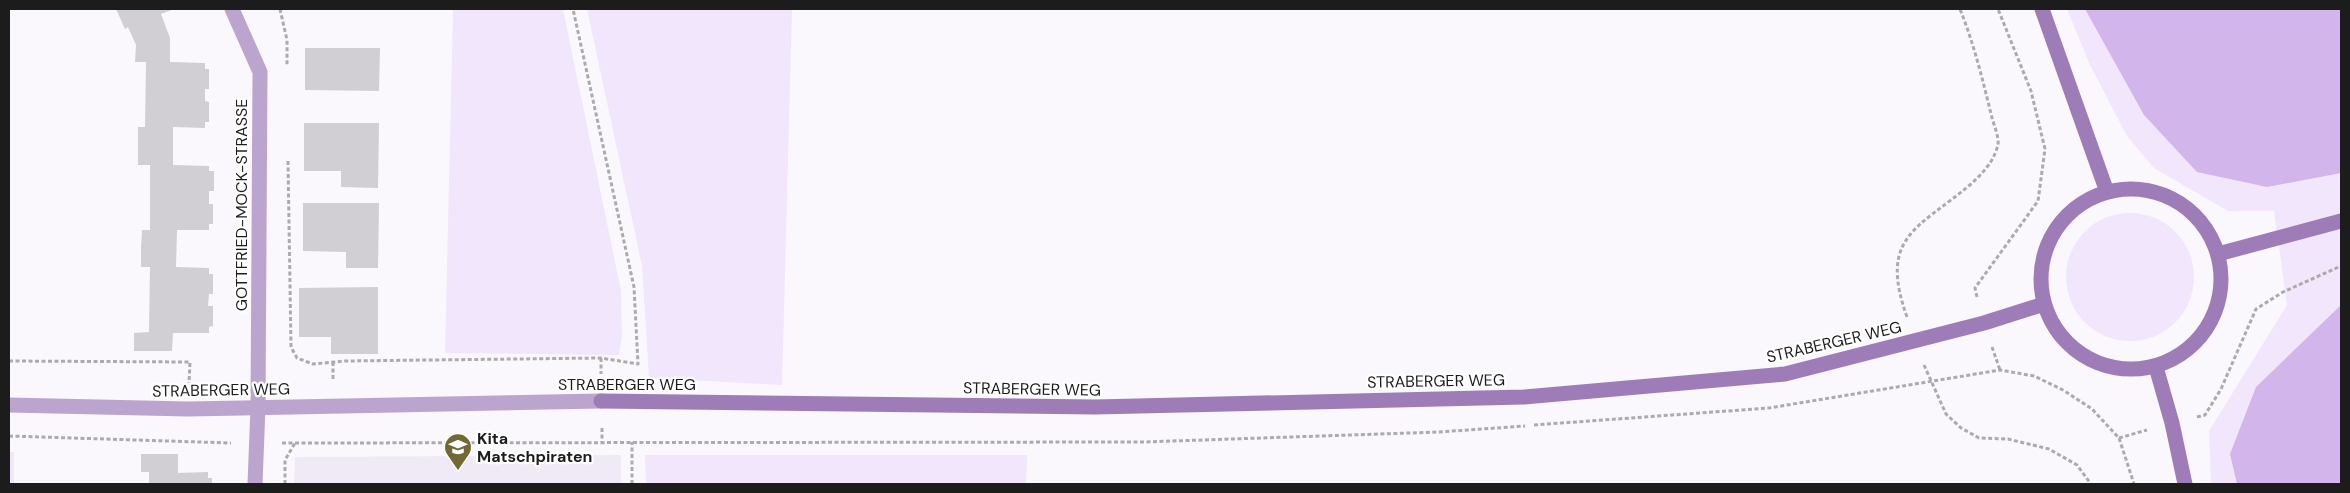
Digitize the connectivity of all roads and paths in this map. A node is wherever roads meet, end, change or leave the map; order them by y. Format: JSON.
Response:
{"nodes":[{"id":1,"x":232,"y":9,"type":"edge"},
{"id":2,"x":280,"y":9,"type":"edge"},
{"id":3,"x":573,"y":9,"type":"edge"},
{"id":4,"x":1960,"y":9,"type":"edge"},
{"id":5,"x":1998,"y":9,"type":"edge"},
{"id":6,"x":2042,"y":9,"type":"edge"},
{"id":7,"x":287,"y":69,"type":"dead end"},
{"id":8,"x":288,"y":158,"type":"dead end"},
{"id":9,"x":2107,"y":192,"type":"junction"},
{"id":10,"x":2341,"y":221,"type":"edge"},
{"id":11,"x":2218,"y":254,"type":"junction"},
{"id":12,"x":2341,"y":266,"type":"edge"},
{"id":13,"x":2044,"y":304,"type":"junction"},
{"id":14,"x":1984,"y":323,"type":"junction"},
{"id":15,"x":1915,"y":341,"type":"junction"},
{"id":16,"x":9,"y":362,"type":"edge"},
{"id":17,"x":2156,"y":366,"type":"junction"},
{"id":18,"x":2000,"y":370,"type":"dead end"},
{"id":19,"x":601,"y":401,"type":"joint"},
{"id":20,"x":9,"y":405,"type":"edge"},
{"id":21,"x":258,"y":408,"type":"junction"},
{"id":22,"x":188,"y":409,"type":"junction"},
{"id":23,"x":2172,"y":423,"type":"junction"},
{"id":24,"x":2119,"y":438,"type":"dead end"},
{"id":25,"x":632,"y":442,"type":"dead end"},
{"id":26,"x":187,"y":443,"type":"dead end"},
{"id":27,"x":294,"y":443,"type":"dead end"},
{"id":28,"x":255,"y":484,"type":"edge"},
{"id":29,"x":284,"y":484,"type":"edge"},
{"id":30,"x":632,"y":484,"type":"edge"},
{"id":31,"x":2091,"y":484,"type":"edge"},
{"id":32,"x":2185,"y":484,"type":"edge"}],
"edges":[{"from":1,"to":21,"type":"street","name":"GOTTFRIED-MOCK-STRASSE"},
{"from":2,"to":7,"type":"path"},
{"from":3,"to":8,"type":"path"},
{"from":4,"to":15,"type":"path"},
{"from":5,"to":14,"type":"path"},
{"from":6,"to":9,"type":"main road"},
{"from":9,"to":11,"type":"main road"},
{"from":9,"to":13,"type":"main road"},
{"from":10,"to":11,"type":"main road"},
{"from":11,"to":17,"type":"main road"},
{"from":12,"to":23,"type":"path"},
{"from":13,"to":14,"type":"main road","name":"STRABERGER WEG"},
{"from":13,"to":17,"type":"main road"},
{"from":14,"to":15,"type":"main road","name":"STRABERGER WEG"},
{"from":14,"to":18,"type":"path"},
{"from":15,"to":19,"type":"main road","name":"STRABERGER WEG"},
{"from":15,"to":31,"type":"path"},
{"from":16,"to":22,"type":"path"},
{"from":17,"to":23,"type":"main road"},
{"from":19,"to":21,"type":"street","name":"STRABERGER WEG"},
{"from":20,"to":22,"type":"street","name":"STRABERGER WEG"},
{"from":21,"to":22,"type":"street","name":"STRABERGER WEG"},
{"from":21,"to":28,"type":"street","name":"GOTTFRIED-MOCK-STRASSE"},
{"from":22,"to":26,"type":"path"},
{"from":23,"to":24,"type":"path"},
{"from":23,"to":32,"type":"main road"},
{"from":25,"to":30,"type":"path"},
{"from":27,"to":29,"type":"path"}]}
